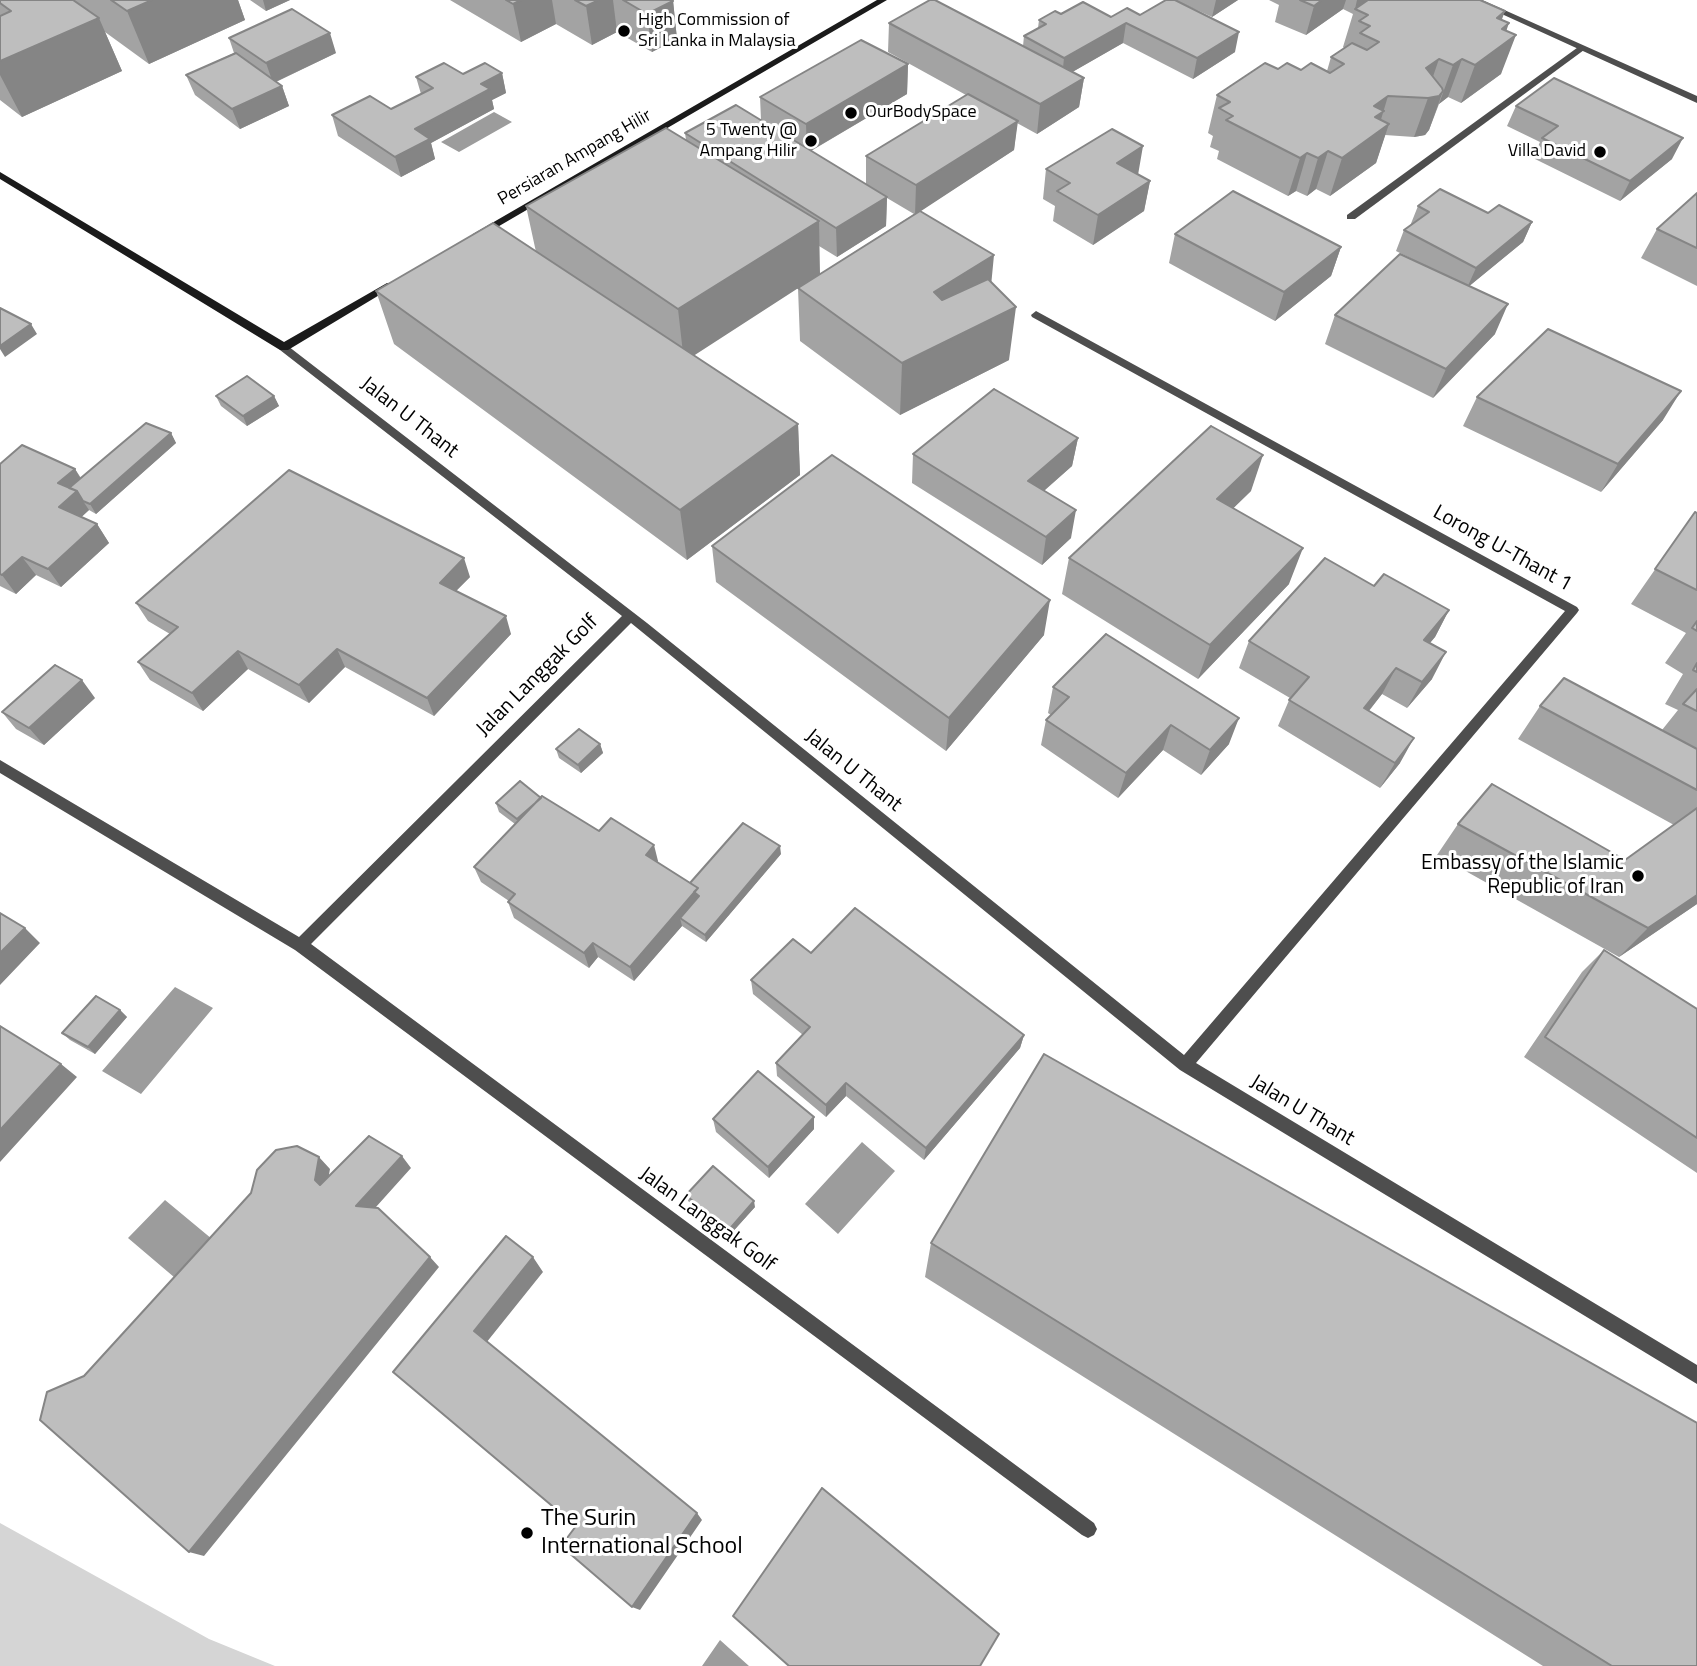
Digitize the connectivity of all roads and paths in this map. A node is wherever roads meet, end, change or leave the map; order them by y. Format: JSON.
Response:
{"nodes":[{"id":1,"x":883,"y":0,"type":"edge"},
{"id":2,"x":1475,"y":0,"type":"edge"},
{"id":3,"x":1581,"y":48,"type":"junction"},
{"id":4,"x":1697,"y":100,"type":"edge"},
{"id":5,"x":0,"y":175,"type":"edge"},
{"id":6,"x":1351,"y":216,"type":"dead end"},
{"id":7,"x":474,"y":237,"type":"edge"},
{"id":8,"x":402,"y":278,"type":"edge"},
{"id":9,"x":1036,"y":315,"type":"dead end"},
{"id":10,"x":284,"y":346,"type":"junction"},
{"id":11,"x":629,"y":617,"type":"junction"},
{"id":12,"x":0,"y":766,"type":"edge"},
{"id":13,"x":300,"y":945,"type":"junction"},
{"id":14,"x":1185,"y":1065,"type":"junction"},
{"id":15,"x":1697,"y":1375,"type":"edge"},
{"id":16,"x":1088,"y":1529,"type":"dead end"}],
"edges":[{"from":1,"to":7,"type":"street","name":"Persiaran Ampang Hilir"},
{"from":2,"to":3,"type":"street"},
{"from":3,"to":4,"type":"street"},
{"from":3,"to":6,"type":"street"},
{"from":5,"to":10,"type":"street","name":"Jalan U Thant"},
{"from":8,"to":10,"type":"street"},
{"from":9,"to":14,"type":"street","name":"Lorong U-Thant 1"},
{"from":10,"to":11,"type":"street","name":"Jalan U Thant"},
{"from":11,"to":13,"type":"street","name":"Jalan Langgak Golf"},
{"from":11,"to":14,"type":"street","name":"Jalan U Thant"},
{"from":12,"to":13,"type":"street","name":"Jalan Langgak Golf"},
{"from":13,"to":16,"type":"street","name":"Jalan Langgak Golf"},
{"from":14,"to":15,"type":"street","name":"Jalan U Thant"}]}
